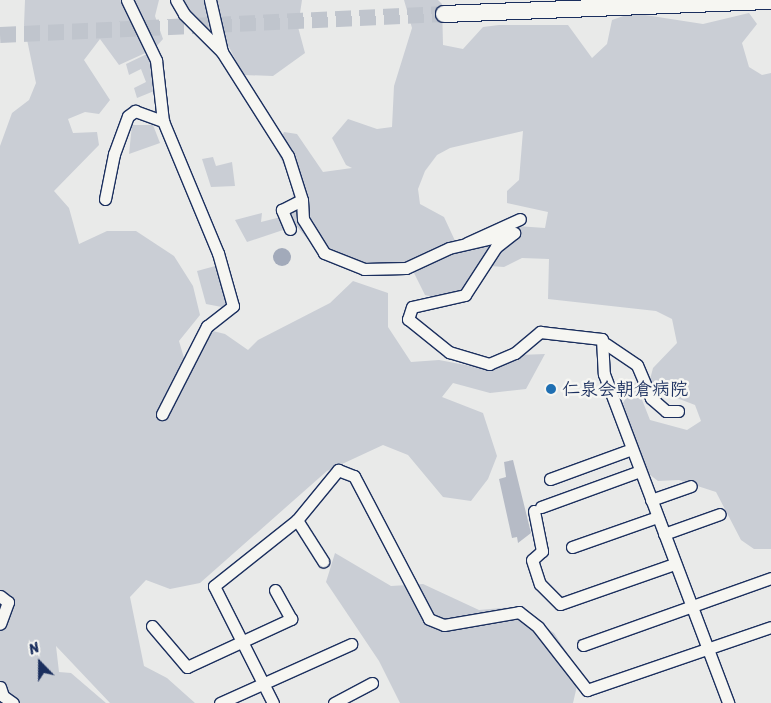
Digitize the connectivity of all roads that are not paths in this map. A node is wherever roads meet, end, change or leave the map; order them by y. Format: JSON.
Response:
{"nodes":[{"id":1,"x":128,"y":0,"type":"edge"},
{"id":2,"x":176,"y":0,"type":"edge"},
{"id":3,"x":210,"y":0,"type":"edge"},
{"id":4,"x":771,"y":1,"type":"edge"},
{"id":5,"x":652,"y":3,"type":"edge"},
{"id":6,"x":444,"y":14,"type":"tunnel mouth"},
{"id":7,"x":222,"y":52,"type":"junction"},
{"id":8,"x":163,"y":121,"type":"junction"},
{"id":9,"x":106,"y":199,"type":"dead end"},
{"id":10,"x":302,"y":200,"type":"junction"},
{"id":11,"x":520,"y":219,"type":"dead end"},
{"id":12,"x":290,"y":229,"type":"dead end"},
{"id":13,"x":461,"y":246,"type":"junction"},
{"id":14,"x":606,"y":344,"type":"junction"},
{"id":15,"x":678,"y":411,"type":"dead end"},
{"id":16,"x":162,"y":414,"type":"dead end"},
{"id":17,"x":632,"y":449,"type":"junction"},
{"id":18,"x":640,"y":471,"type":"junction"},
{"id":19,"x":550,"y":479,"type":"dead end"},
{"id":20,"x":691,"y":486,"type":"dead end"},
{"id":21,"x":651,"y":500,"type":"junction"},
{"id":22,"x":720,"y":514,"type":"dead end"},
{"id":23,"x":657,"y":516,"type":"junction"},
{"id":24,"x":297,"y":520,"type":"junction"},
{"id":25,"x":664,"y":534,"type":"junction"},
{"id":26,"x":572,"y":547,"type":"dead end"},
{"id":27,"x":323,"y":561,"type":"dead end"},
{"id":28,"x":674,"y":564,"type":"junction"},
{"id":29,"x":771,"y":578,"type":"edge"},
{"id":30,"x":275,"y":590,"type":"dead end"},
{"id":31,"x":0,"y":596,"type":"edge"},
{"id":32,"x":692,"y":608,"type":"junction"},
{"id":33,"x":0,"y":624,"type":"edge"},
{"id":34,"x":152,"y":626,"type":"dead end"},
{"id":35,"x":771,"y":627,"type":"edge"},
{"id":36,"x":243,"y":642,"type":"junction"},
{"id":37,"x":351,"y":644,"type":"dead end"},
{"id":38,"x":583,"y":645,"type":"dead end"},
{"id":39,"x":709,"y":650,"type":"junction"},
{"id":40,"x":263,"y":683,"type":"junction"},
{"id":41,"x":372,"y":683,"type":"dead end"},
{"id":42,"x":0,"y":687,"type":"edge"},
{"id":43,"x":13,"y":703,"type":"edge"},
{"id":44,"x":220,"y":703,"type":"edge"},
{"id":45,"x":273,"y":703,"type":"edge"},
{"id":46,"x":334,"y":703,"type":"edge"},
{"id":47,"x":728,"y":703,"type":"edge"}],
"edges":[{"from":1,"to":8,"type":"street"},
{"from":2,"to":7,"type":"street"},
{"from":3,"to":7,"type":"street"},
{"from":4,"to":5,"type":"highway"},
{"from":5,"to":6,"type":"highway"},
{"from":7,"to":10,"type":"street"},
{"from":8,"to":9,"type":"street"},
{"from":8,"to":16,"type":"street"},
{"from":10,"to":12,"type":"street"},
{"from":10,"to":13,"type":"street"},
{"from":11,"to":13,"type":"street"},
{"from":13,"to":14,"type":"street"},
{"from":14,"to":15,"type":"street"},
{"from":14,"to":17,"type":"street"},
{"from":17,"to":18,"type":"street"},
{"from":17,"to":19,"type":"street"},
{"from":18,"to":21,"type":"street"},
{"from":18,"to":28,"type":"street"},
{"from":20,"to":21,"type":"street"},
{"from":21,"to":23,"type":"street"},
{"from":22,"to":25,"type":"street"},
{"from":23,"to":25,"type":"street"},
{"from":23,"to":26,"type":"street"},
{"from":24,"to":27,"type":"street"},
{"from":24,"to":36,"type":"street"},
{"from":24,"to":39,"type":"street"},
{"from":25,"to":28,"type":"street"},
{"from":28,"to":32,"type":"street"},
{"from":29,"to":32,"type":"street"},
{"from":30,"to":36,"type":"street"},
{"from":31,"to":33,"type":"street"},
{"from":32,"to":38,"type":"street"},
{"from":32,"to":39,"type":"street"},
{"from":34,"to":36,"type":"street"},
{"from":35,"to":39,"type":"street"},
{"from":36,"to":40,"type":"street"},
{"from":37,"to":40,"type":"street"},
{"from":39,"to":47,"type":"street"},
{"from":40,"to":44,"type":"street"},
{"from":40,"to":45,"type":"street"},
{"from":41,"to":46,"type":"street"},
{"from":42,"to":43,"type":"street"}]}
